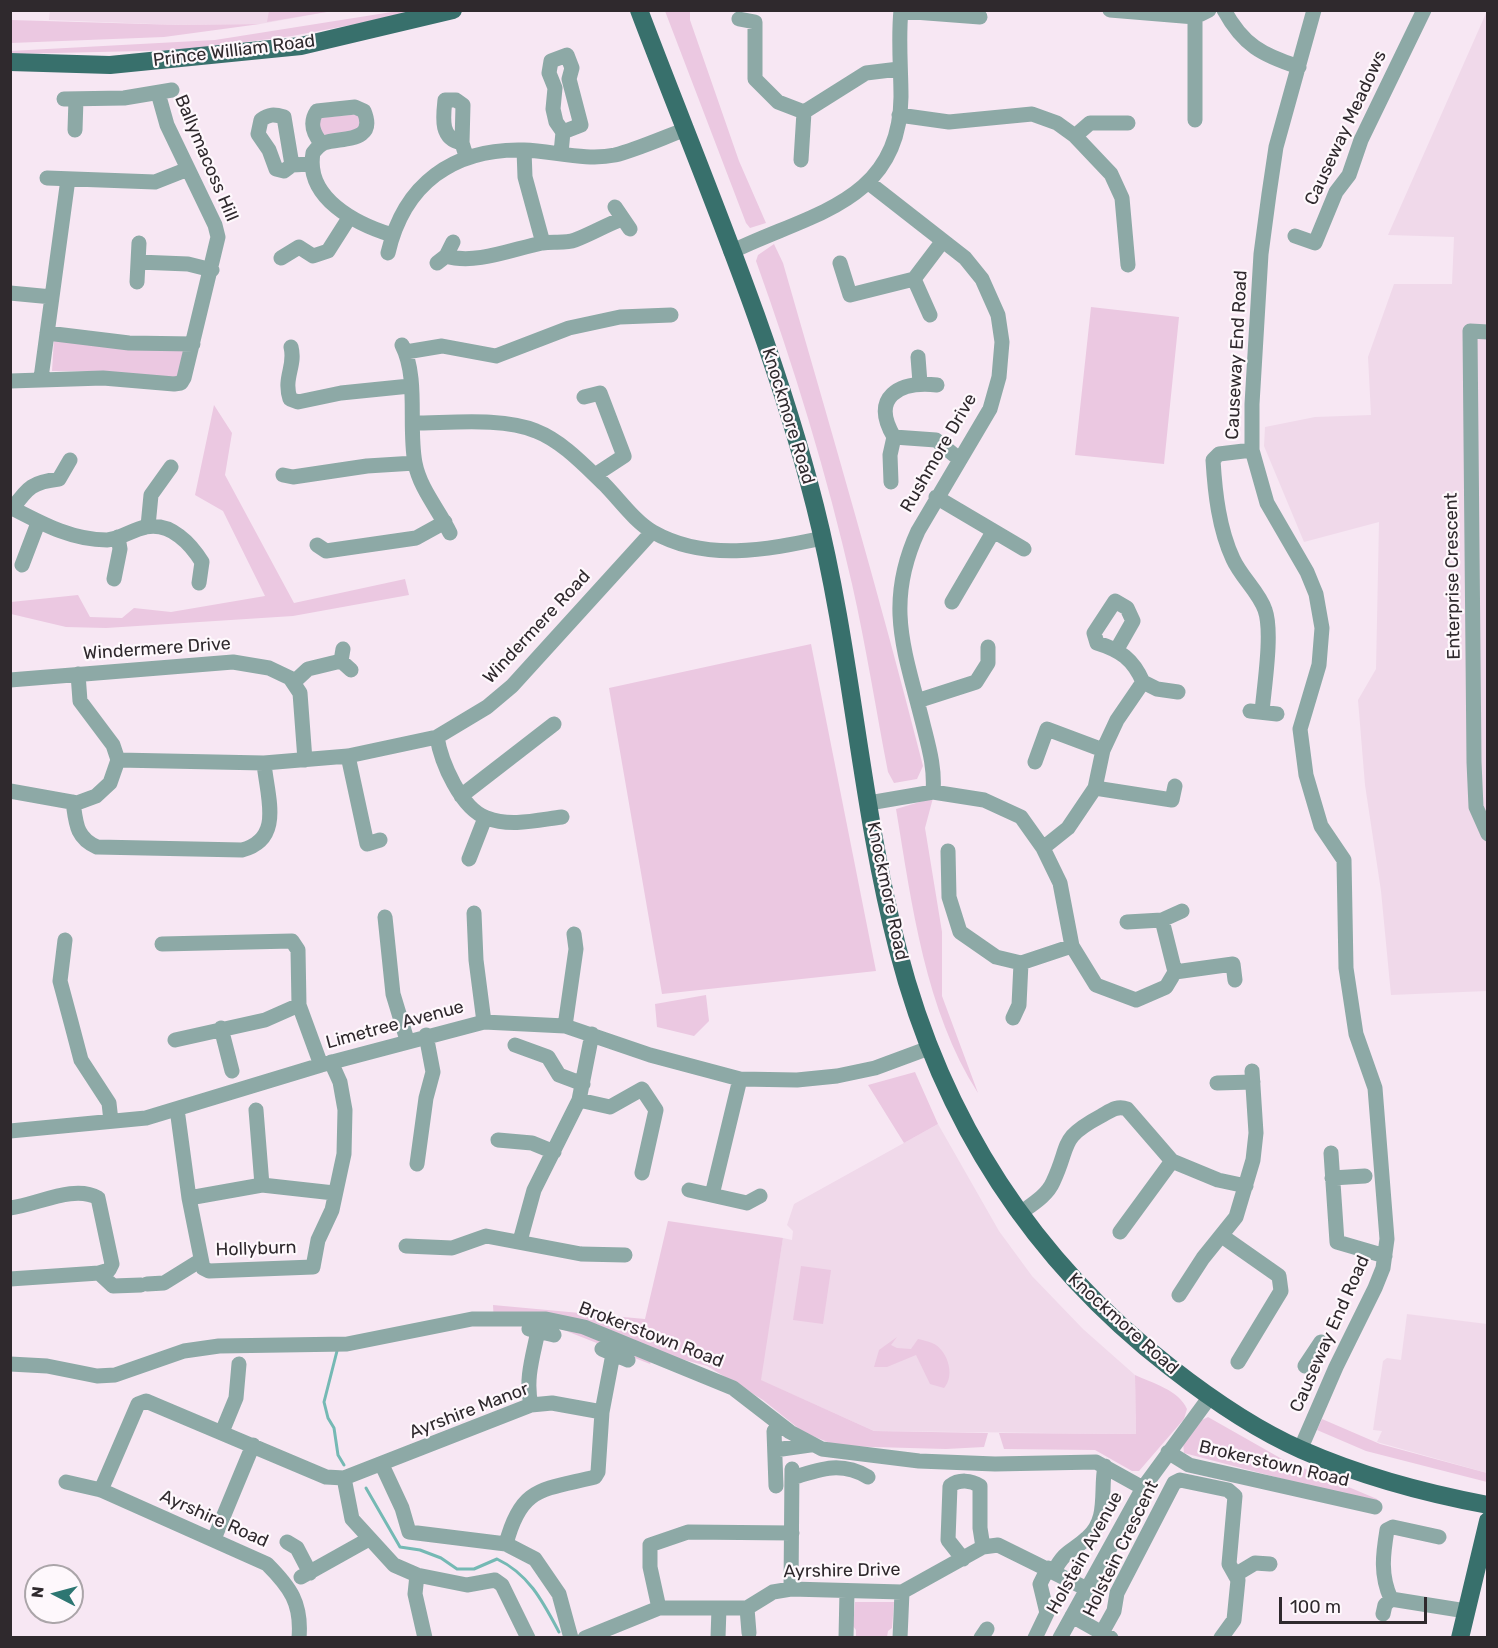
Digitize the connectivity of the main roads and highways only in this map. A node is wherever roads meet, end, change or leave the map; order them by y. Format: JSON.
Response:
{"nodes":[{"id":1,"x":453,"y":10,"type":"edge"},
{"id":2,"x":639,"y":10,"type":"edge"},
{"id":3,"x":10,"y":63,"type":"edge"},
{"id":4,"x":1488,"y":1506,"type":"edge"},
{"id":5,"x":1488,"y":1521,"type":"edge"},
{"id":6,"x":1460,"y":1638,"type":"edge"}],
"edges":[{"from":1,"to":3,"type":"main road","name":"Prince William Road"},
{"from":2,"to":4,"type":"main road","name":"Knockmore Road"},
{"from":5,"to":6,"type":"main road"}]}
